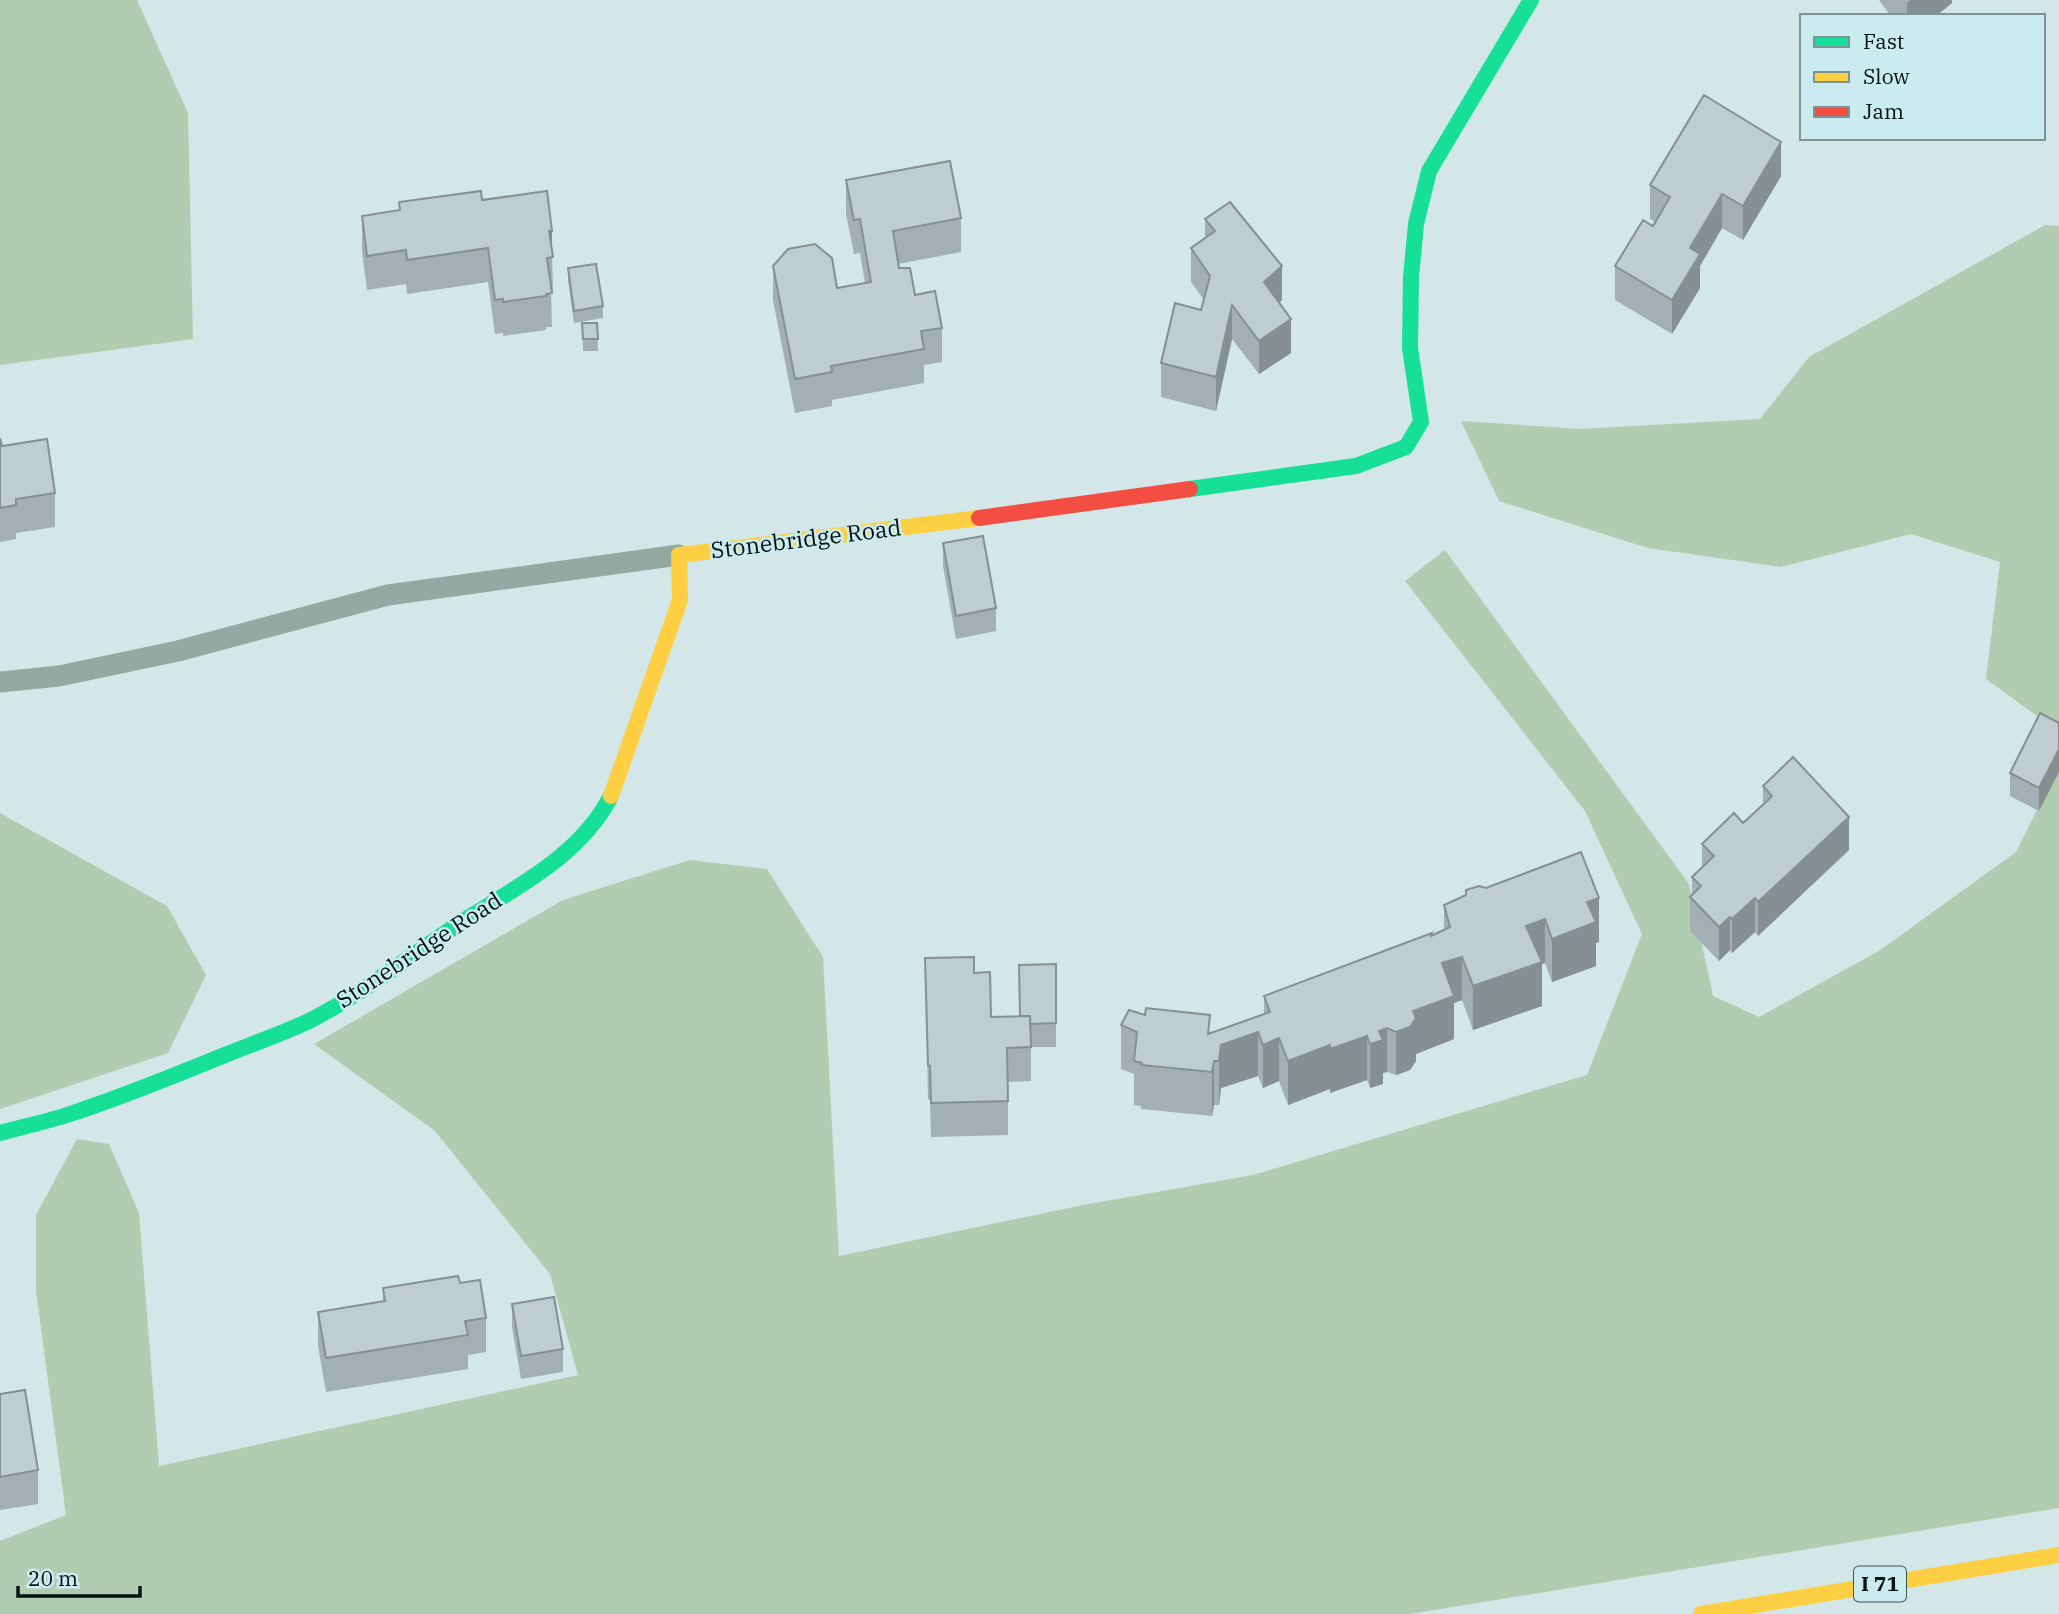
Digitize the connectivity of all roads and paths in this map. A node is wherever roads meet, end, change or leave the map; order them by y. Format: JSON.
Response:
{"nodes":[{"id":1,"x":1531,"y":0,"type":"edge"},
{"id":2,"x":679,"y":555,"type":"junction"},
{"id":3,"x":0,"y":682,"type":"edge"},
{"id":4,"x":0,"y":1133,"type":"edge"},
{"id":5,"x":2059,"y":1555,"type":"edge"},
{"id":6,"x":1701,"y":1614,"type":"edge"}],
"edges":[{"from":1,"to":2,"type":"main road","name":"Stonebridge Road"},
{"from":2,"to":3,"type":"lane"},
{"from":2,"to":4,"type":"main road","name":"Stonebridge Road"},
{"from":5,"to":6,"type":"main road","number":"I 71"}]}
